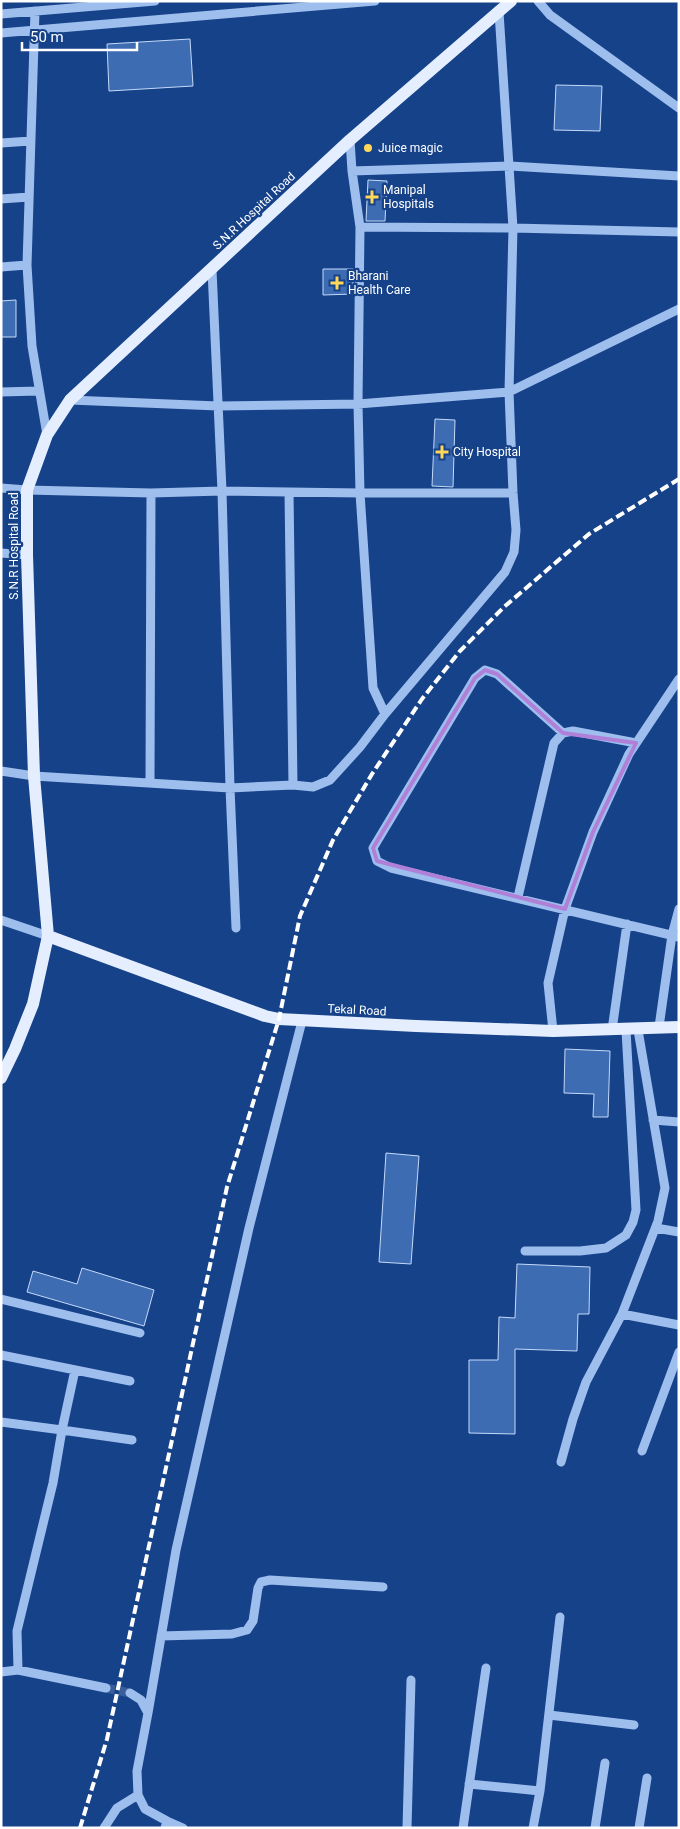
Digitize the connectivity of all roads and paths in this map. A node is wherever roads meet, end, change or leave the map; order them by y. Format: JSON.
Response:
{"nodes":[{"id":1,"x":155,"y":1,"type":"edge"},
{"id":2,"x":375,"y":1,"type":"edge"},
{"id":3,"x":511,"y":1,"type":"edge"},
{"id":4,"x":538,"y":1,"type":"edge"},
{"id":5,"x":66,"y":5,"type":"edge"},
{"id":6,"x":35,"y":11,"type":"junction"},
{"id":7,"x":499,"y":12,"type":"junction"},
{"id":8,"x":1,"y":14,"type":"edge"},
{"id":9,"x":34,"y":30,"type":"junction"},
{"id":10,"x":1,"y":33,"type":"edge"},
{"id":11,"x":679,"y":108,"type":"edge"},
{"id":12,"x":350,"y":140,"type":"junction"},
{"id":13,"x":31,"y":141,"type":"junction"},
{"id":14,"x":1,"y":143,"type":"edge"},
{"id":15,"x":510,"y":166,"type":"junction"},
{"id":16,"x":352,"y":171,"type":"junction"},
{"id":17,"x":679,"y":176,"type":"edge"},
{"id":18,"x":30,"y":197,"type":"junction"},
{"id":19,"x":1,"y":199,"type":"edge"},
{"id":20,"x":360,"y":227,"type":"junction"},
{"id":21,"x":514,"y":228,"type":"junction"},
{"id":22,"x":679,"y":232,"type":"edge"},
{"id":23,"x":27,"y":265,"type":"junction"},
{"id":24,"x":1,"y":267,"type":"edge"},
{"id":25,"x":212,"y":270,"type":"junction"},
{"id":26,"x":679,"y":309,"type":"edge"},
{"id":27,"x":38,"y":391,"type":"junction"},
{"id":28,"x":1,"y":392,"type":"edge"},
{"id":29,"x":509,"y":392,"type":"junction"},
{"id":30,"x":70,"y":400,"type":"junction"},
{"id":31,"x":358,"y":404,"type":"junction"},
{"id":32,"x":218,"y":406,"type":"junction"},
{"id":33,"x":47,"y":435,"type":"junction"},
{"id":34,"x":1,"y":488,"type":"edge"},
{"id":35,"x":27,"y":490,"type":"junction"},
{"id":36,"x":222,"y":491,"type":"junction"},
{"id":37,"x":288,"y":492,"type":"junction"},
{"id":38,"x":151,"y":493,"type":"junction"},
{"id":39,"x":360,"y":493,"type":"junction"},
{"id":40,"x":513,"y":493,"type":"junction"},
{"id":41,"x":1,"y":553,"type":"edge"},
{"id":42,"x":26,"y":555,"type":"junction"},
{"id":43,"x":679,"y":679,"type":"edge"},
{"id":44,"x":385,"y":714,"type":"junction"},
{"id":45,"x":563,"y":733,"type":"junction"},
{"id":46,"x":636,"y":743,"type":"junction"},
{"id":47,"x":1,"y":771,"type":"edge"},
{"id":48,"x":34,"y":776,"type":"junction"},
{"id":49,"x":150,"y":783,"type":"junction"},
{"id":50,"x":293,"y":785,"type":"junction"},
{"id":51,"x":230,"y":788,"type":"junction"},
{"id":52,"x":518,"y":897,"type":"junction"},
{"id":53,"x":566,"y":909,"type":"junction"},
{"id":54,"x":679,"y":909,"type":"edge"},
{"id":55,"x":1,"y":920,"type":"edge"},
{"id":56,"x":627,"y":924,"type":"junction"},
{"id":57,"x":236,"y":928,"type":"dead end"},
{"id":58,"x":48,"y":936,"type":"junction"},
{"id":59,"x":675,"y":936,"type":"edge"},
{"id":60,"x":302,"y":1021,"type":"junction"},
{"id":61,"x":659,"y":1027,"type":"junction"},
{"id":62,"x":679,"y":1028,"type":"edge"},
{"id":63,"x":612,"y":1030,"type":"junction"},
{"id":64,"x":632,"y":1030,"type":"junction"},
{"id":65,"x":553,"y":1031,"type":"junction"},
{"id":66,"x":1,"y":1078,"type":"edge"},
{"id":67,"x":653,"y":1120,"type":"junction"},
{"id":68,"x":679,"y":1122,"type":"edge"},
{"id":69,"x":656,"y":1228,"type":"junction"},
{"id":70,"x":679,"y":1232,"type":"edge"},
{"id":71,"x":525,"y":1251,"type":"dead end"},
{"id":72,"x":1,"y":1299,"type":"edge"},
{"id":73,"x":622,"y":1314,"type":"junction"},
{"id":74,"x":679,"y":1325,"type":"edge"},
{"id":75,"x":140,"y":1332,"type":"dead end"},
{"id":76,"x":679,"y":1352,"type":"edge"},
{"id":77,"x":1,"y":1355,"type":"edge"},
{"id":78,"x":76,"y":1370,"type":"junction"},
{"id":79,"x":130,"y":1381,"type":"dead end"},
{"id":80,"x":1,"y":1422,"type":"edge"},
{"id":81,"x":62,"y":1430,"type":"junction"},
{"id":82,"x":132,"y":1440,"type":"dead end"},
{"id":83,"x":642,"y":1451,"type":"dead end"},
{"id":84,"x":561,"y":1462,"type":"dead end"},
{"id":85,"x":383,"y":1587,"type":"dead end"},
{"id":86,"x":560,"y":1617,"type":"dead end"},
{"id":87,"x":161,"y":1636,"type":"junction"},
{"id":88,"x":486,"y":1668,"type":"dead end"},
{"id":89,"x":18,"y":1670,"type":"junction"},
{"id":90,"x":1,"y":1672,"type":"edge"},
{"id":91,"x":410,"y":1680,"type":"dead end"},
{"id":92,"x":106,"y":1688,"type":"tunnel mouth"},
{"id":93,"x":130,"y":1693,"type":"tunnel mouth"},
{"id":94,"x":148,"y":1713,"type":"junction"},
{"id":95,"x":549,"y":1715,"type":"junction"},
{"id":96,"x":634,"y":1725,"type":"dead end"},
{"id":97,"x":605,"y":1763,"type":"dead end"},
{"id":98,"x":647,"y":1778,"type":"dead end"},
{"id":99,"x":469,"y":1784,"type":"junction"},
{"id":100,"x":540,"y":1791,"type":"junction"},
{"id":101,"x":138,"y":1795,"type":"junction"},
{"id":102,"x":166,"y":1825,"type":"edge"},
{"id":103,"x":104,"y":1828,"type":"edge"},
{"id":104,"x":183,"y":1828,"type":"edge"},
{"id":105,"x":407,"y":1828,"type":"edge"},
{"id":106,"x":463,"y":1828,"type":"edge"},
{"id":107,"x":533,"y":1828,"type":"edge"},
{"id":108,"x":595,"y":1828,"type":"edge"},
{"id":109,"x":639,"y":1828,"type":"edge"}],
"edges":[{"from":1,"to":5,"type":"street"},
{"from":2,"to":9,"type":"street"},
{"from":3,"to":7,"type":"main road","name":"S.N.R Hospital Road"},
{"from":4,"to":11,"type":"street"},
{"from":5,"to":6,"type":"street"},
{"from":6,"to":8,"type":"street"},
{"from":6,"to":9,"type":"street"},
{"from":7,"to":12,"type":"main road","name":"S.N.R Hospital Road"},
{"from":7,"to":15,"type":"street"},
{"from":9,"to":10,"type":"street"},
{"from":9,"to":13,"type":"street"},
{"from":12,"to":16,"type":"street"},
{"from":12,"to":25,"type":"main road","name":"S.N.R Hospital Road"},
{"from":13,"to":14,"type":"street"},
{"from":13,"to":18,"type":"street"},
{"from":15,"to":16,"type":"street"},
{"from":15,"to":17,"type":"street"},
{"from":15,"to":21,"type":"street"},
{"from":16,"to":20,"type":"street"},
{"from":18,"to":19,"type":"street"},
{"from":18,"to":23,"type":"street"},
{"from":20,"to":21,"type":"street"},
{"from":20,"to":31,"type":"street"},
{"from":21,"to":22,"type":"street"},
{"from":21,"to":29,"type":"street"},
{"from":23,"to":24,"type":"street"},
{"from":23,"to":27,"type":"street"},
{"from":25,"to":30,"type":"main road","name":"S.N.R Hospital Road"},
{"from":25,"to":32,"type":"street"},
{"from":26,"to":29,"type":"street"},
{"from":27,"to":28,"type":"street"},
{"from":27,"to":33,"type":"street"},
{"from":29,"to":31,"type":"street"},
{"from":29,"to":40,"type":"street"},
{"from":30,"to":32,"type":"street"},
{"from":30,"to":33,"type":"main road","name":"S.N.R Hospital Road"},
{"from":31,"to":32,"type":"street"},
{"from":31,"to":39,"type":"street"},
{"from":32,"to":36,"type":"street"},
{"from":33,"to":35,"type":"main road","name":"S.N.R Hospital Road"},
{"from":34,"to":35,"type":"street"},
{"from":35,"to":38,"type":"street"},
{"from":35,"to":42,"type":"main road","name":"S.N.R Hospital Road"},
{"from":36,"to":37,"type":"street"},
{"from":36,"to":38,"type":"street"},
{"from":36,"to":51,"type":"street"},
{"from":37,"to":39,"type":"street"},
{"from":37,"to":50,"type":"street"},
{"from":38,"to":49,"type":"street"},
{"from":39,"to":40,"type":"street"},
{"from":39,"to":44,"type":"street"},
{"from":40,"to":44,"type":"street"},
{"from":41,"to":42,"type":"street"},
{"from":42,"to":48,"type":"main road","name":"S.N.R Hospital Road"},
{"from":43,"to":46,"type":"street"},
{"from":44,"to":50,"type":"street"},
{"from":45,"to":46,"type":"street"},
{"from":45,"to":52,"type":"street"},
{"from":45,"to":52,"type":"street"},
{"from":46,"to":53,"type":"street"},
{"from":47,"to":48,"type":"street"},
{"from":48,"to":49,"type":"street"},
{"from":48,"to":58,"type":"main road","name":"S.N.R Hospital Road"},
{"from":49,"to":51,"type":"street"},
{"from":50,"to":51,"type":"street"},
{"from":51,"to":57,"type":"street"},
{"from":52,"to":53,"type":"street"},
{"from":53,"to":56,"type":"street"},
{"from":53,"to":65,"type":"street"},
{"from":54,"to":59,"type":"street"},
{"from":55,"to":58,"type":"street"},
{"from":56,"to":59,"type":"street"},
{"from":56,"to":63,"type":"street"},
{"from":58,"to":60,"type":"main road","name":"Tekal Road"},
{"from":58,"to":66,"type":"main road","name":"S.N.R Hospital Road"},
{"from":59,"to":61,"type":"street"},
{"from":60,"to":65,"type":"main road","name":"Tekal Road"},
{"from":60,"to":87,"type":"street"},
{"from":61,"to":62,"type":"main road","name":"Tekal Road"},
{"from":61,"to":64,"type":"main road","name":"Tekal Road"},
{"from":63,"to":64,"type":"main road","name":"Tekal Road"},
{"from":63,"to":65,"type":"main road","name":"Tekal Road"},
{"from":64,"to":67,"type":"street"},
{"from":64,"to":71,"type":"street"},
{"from":67,"to":68,"type":"street"},
{"from":67,"to":69,"type":"street"},
{"from":69,"to":70,"type":"street"},
{"from":69,"to":73,"type":"street"},
{"from":72,"to":75,"type":"street"},
{"from":73,"to":74,"type":"street"},
{"from":73,"to":84,"type":"street"},
{"from":76,"to":83,"type":"street"},
{"from":77,"to":78,"type":"street"},
{"from":78,"to":79,"type":"street"},
{"from":78,"to":81,"type":"street"},
{"from":80,"to":81,"type":"street"},
{"from":81,"to":82,"type":"street"},
{"from":81,"to":89,"type":"street"},
{"from":85,"to":87,"type":"street"},
{"from":86,"to":95,"type":"street"},
{"from":87,"to":94,"type":"street"},
{"from":88,"to":99,"type":"street"},
{"from":89,"to":90,"type":"street"},
{"from":89,"to":92,"type":"street"},
{"from":91,"to":105,"type":"street"},
{"from":93,"to":94,"type":"street"},
{"from":94,"to":101,"type":"street"},
{"from":95,"to":96,"type":"street"},
{"from":95,"to":100,"type":"street"},
{"from":97,"to":108,"type":"street"},
{"from":98,"to":109,"type":"street"},
{"from":99,"to":100,"type":"street"},
{"from":99,"to":106,"type":"street"},
{"from":100,"to":107,"type":"street"},
{"from":101,"to":102,"type":"street"},
{"from":101,"to":103,"type":"street"},
{"from":102,"to":104,"type":"street"}]}
